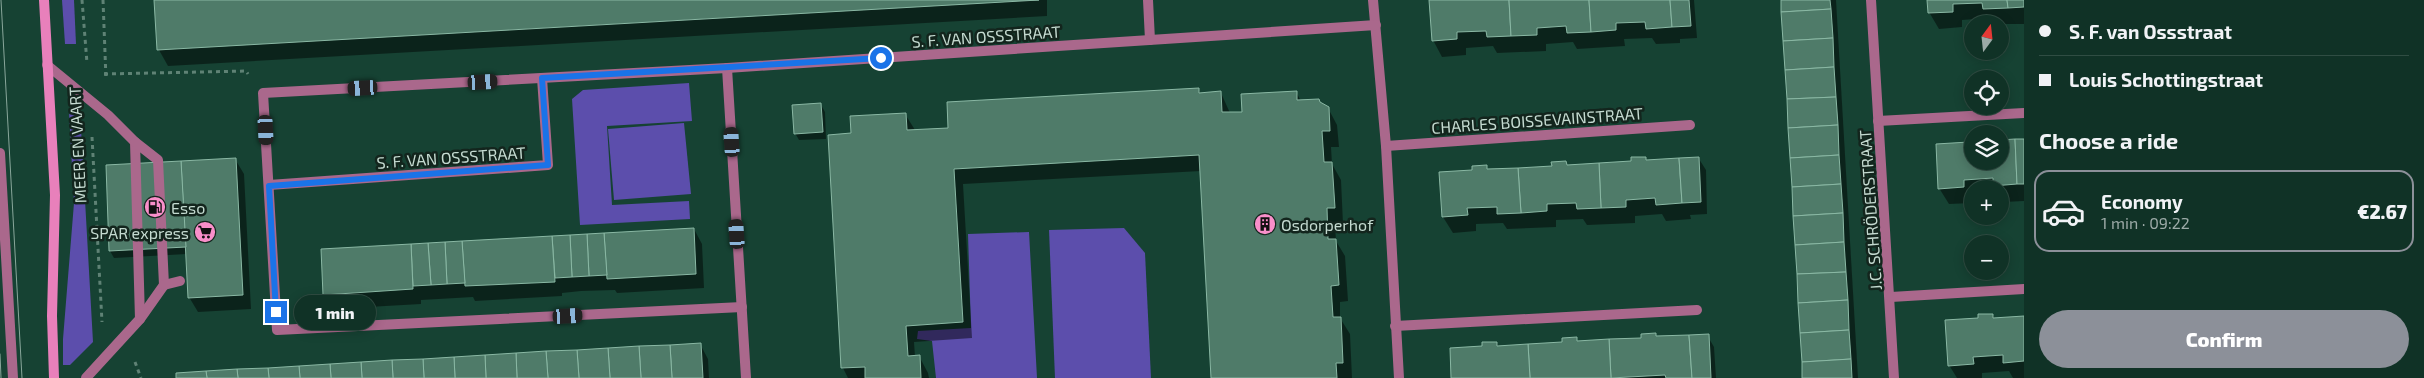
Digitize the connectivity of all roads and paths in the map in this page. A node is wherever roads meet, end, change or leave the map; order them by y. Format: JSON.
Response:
{"nodes":[{"id":1,"x":44,"y":0,"type":"edge"},
{"id":2,"x":82,"y":0,"type":"edge"},
{"id":3,"x":1148,"y":0,"type":"edge"},
{"id":4,"x":1373,"y":0,"type":"edge"},
{"id":5,"x":1871,"y":0,"type":"edge"},
{"id":6,"x":1376,"y":25,"type":"junction"},
{"id":7,"x":1150,"y":40,"type":"junction"},
{"id":8,"x":47,"y":66,"type":"junction"},
{"id":9,"x":727,"y":68,"type":"junction"},
{"id":10,"x":88,"y":74,"type":"junction"},
{"id":11,"x":542,"y":78,"type":"junction"},
{"id":12,"x":263,"y":93,"type":"junction"},
{"id":13,"x":89,"y":100,"type":"junction"},
{"id":14,"x":2024,"y":112,"type":"edge"},
{"id":15,"x":1878,"y":121,"type":"junction"},
{"id":16,"x":1690,"y":125,"type":"dead end"},
{"id":17,"x":135,"y":142,"type":"junction"},
{"id":18,"x":1386,"y":146,"type":"junction"},
{"id":19,"x":0,"y":153,"type":"edge"},
{"id":20,"x":269,"y":186,"type":"junction"},
{"id":21,"x":180,"y":281,"type":"dead end"},
{"id":22,"x":164,"y":285,"type":"junction"},
{"id":23,"x":2024,"y":289,"type":"edge"},
{"id":24,"x":1891,"y":297,"type":"junction"},
{"id":25,"x":742,"y":308,"type":"junction"},
{"id":26,"x":1697,"y":310,"type":"dead end"},
{"id":27,"x":140,"y":319,"type":"junction"},
{"id":28,"x":1395,"y":326,"type":"junction"},
{"id":29,"x":104,"y":360,"type":"junction"},
{"id":30,"x":13,"y":378,"type":"edge"},
{"id":31,"x":54,"y":378,"type":"edge"},
{"id":32,"x":86,"y":378,"type":"edge"},
{"id":33,"x":746,"y":378,"type":"edge"},
{"id":34,"x":1398,"y":378,"type":"edge"},
{"id":35,"x":1894,"y":378,"type":"edge"}],
"edges":[{"from":1,"to":8,"type":"street","name":"MEER EN VAART"},
{"from":2,"to":10,"type":"path","name":"MEER EN VAART"},
{"from":3,"to":7,"type":"street"},
{"from":4,"to":6,"type":"street"},
{"from":5,"to":15,"type":"street","name":"J.C. SCHRÖDERSTRAAT"},
{"from":6,"to":7,"type":"street","name":"S. F. VAN OSSSTRAAT"},
{"from":6,"to":18,"type":"street"},
{"from":7,"to":9,"type":"street","name":"S. F. VAN OSSSTRAAT"},
{"from":8,"to":13,"type":"street"},
{"from":8,"to":31,"type":"street","name":"MEER EN VAART"},
{"from":9,"to":11,"type":"street","name":"S. F. VAN OSSSTRAAT"},
{"from":9,"to":25,"type":"street"},
{"from":10,"to":12,"type":"path"},
{"from":10,"to":13,"type":"path","name":"MEER EN VAART"},
{"from":11,"to":12,"type":"street","name":"S. F. VAN OSSSTRAAT"},
{"from":11,"to":20,"type":"street","name":"S. F. VAN OSSSTRAAT"},
{"from":12,"to":20,"type":"street"},
{"from":13,"to":17,"type":"street"},
{"from":13,"to":29,"type":"path","name":"MEER EN VAART"},
{"from":14,"to":15,"type":"street","name":"J.C. SCHRÖDERSTRAAT"},
{"from":15,"to":24,"type":"street","name":"J.C. SCHRÖDERSTRAAT"},
{"from":16,"to":18,"type":"street","name":"CHARLES BOISSEVAINSTRAAT"},
{"from":17,"to":22,"type":"street"},
{"from":17,"to":27,"type":"street"},
{"from":18,"to":28,"type":"street"},
{"from":19,"to":30,"type":"street"},
{"from":20,"to":25,"type":"street"},
{"from":21,"to":22,"type":"street"},
{"from":22,"to":27,"type":"street"},
{"from":23,"to":24,"type":"street","name":"J.C. SCHRÖDERSTRAAT"},
{"from":24,"to":35,"type":"street","name":"J.C. SCHRÖDERSTRAAT"},
{"from":25,"to":33,"type":"street"},
{"from":26,"to":28,"type":"street"},
{"from":27,"to":29,"type":"street"},
{"from":28,"to":34,"type":"street"},
{"from":29,"to":32,"type":"street"}]}
